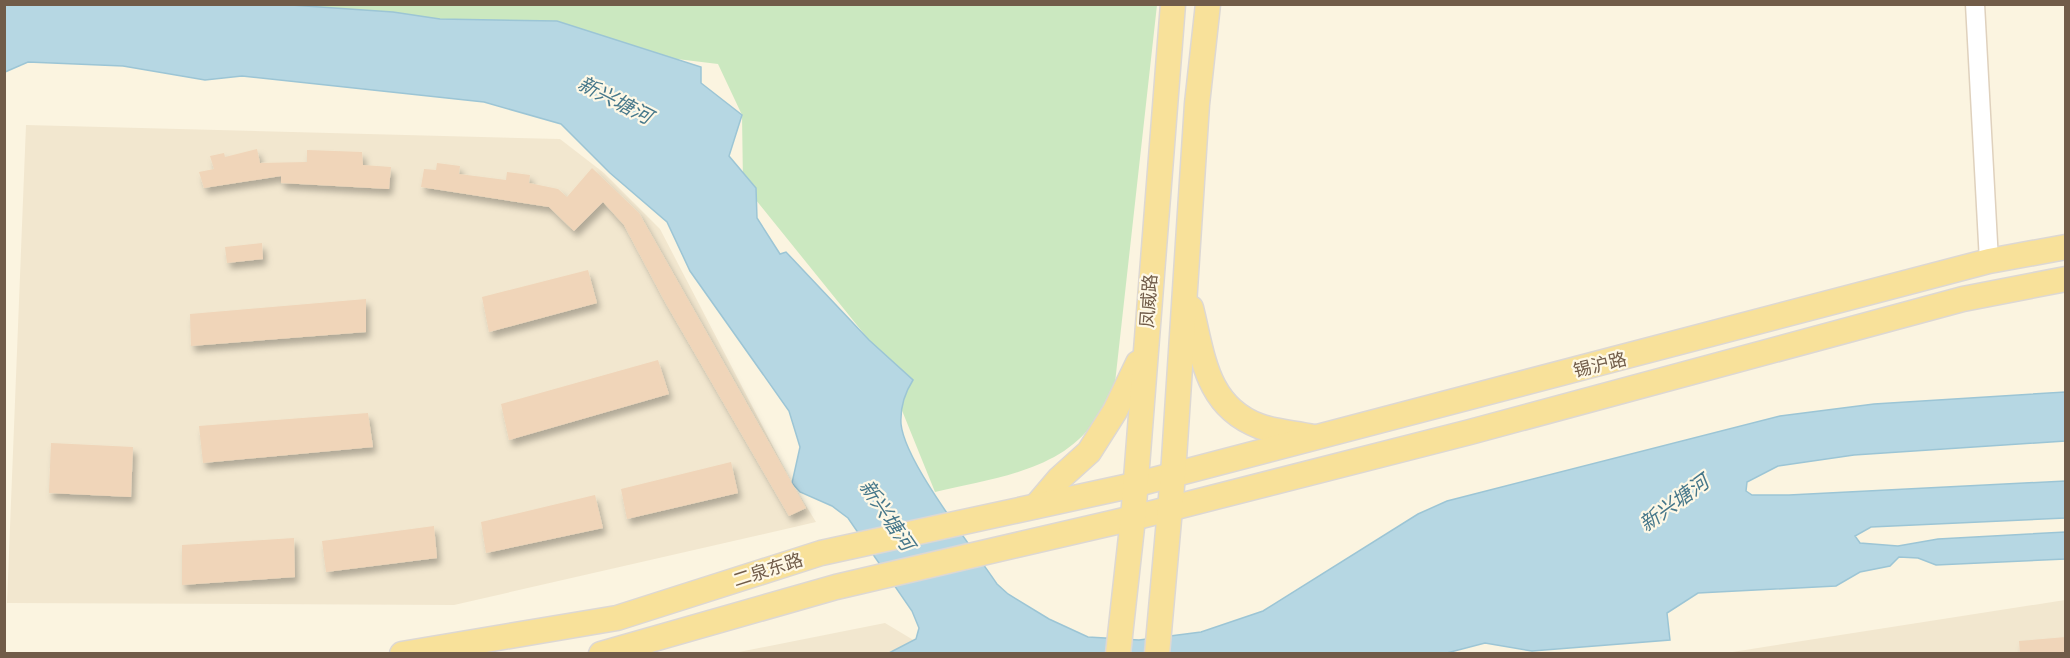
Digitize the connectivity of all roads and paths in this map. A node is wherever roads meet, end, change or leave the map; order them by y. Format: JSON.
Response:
{"nodes":[{"id":1,"x":1173,"y":4,"type":"edge"},
{"id":2,"x":1208,"y":4,"type":"edge"},
{"id":3,"x":1975,"y":4,"type":"edge"},
{"id":4,"x":2066,"y":247,"type":"edge"},
{"id":5,"x":1989,"y":261,"type":"junction"},
{"id":6,"x":2066,"y":279,"type":"edge"},
{"id":7,"x":1185,"y":286,"type":"junction"},
{"id":8,"x":1145,"y":345,"type":"junction"},
{"id":9,"x":1318,"y":438,"type":"junction"},
{"id":10,"x":1173,"y":475,"type":"junction"},
{"id":11,"x":1134,"y":485,"type":"junction"},
{"id":12,"x":1036,"y":506,"type":"junction"},
{"id":13,"x":1170,"y":507,"type":"junction"},
{"id":14,"x":1133,"y":518,"type":"junction"},
{"id":15,"x":402,"y":654,"type":"edge"},
{"id":16,"x":600,"y":654,"type":"edge"},
{"id":17,"x":1118,"y":654,"type":"edge"},
{"id":18,"x":1157,"y":654,"type":"edge"}],
"edges":[{"from":1,"to":8,"type":"main road","name":"凤威路"},
{"from":2,"to":7,"type":"main road","name":"凤威路"},
{"from":3,"to":5,"type":"street"},
{"from":4,"to":5,"type":"main road","name":"锡沪路"},
{"from":5,"to":9,"type":"main road","name":"锡沪路"},
{"from":6,"to":13,"type":"main road","name":"锡沪路"},
{"from":7,"to":9,"type":"main road"},
{"from":7,"to":10,"type":"main road","name":"凤威路"},
{"from":8,"to":11,"type":"main road","name":"凤威路"},
{"from":8,"to":12,"type":"main road"},
{"from":9,"to":10,"type":"main road","name":"锡沪路"},
{"from":10,"to":11,"type":"main road","name":"锡沪路"},
{"from":10,"to":13,"type":"main road","name":"凤威路"},
{"from":11,"to":12,"type":"main road","name":"二泉东路"},
{"from":11,"to":14,"type":"main road","name":"凤威路"},
{"from":12,"to":15,"type":"main road","name":"二泉东路"},
{"from":13,"to":14,"type":"main road","name":"二泉东路"},
{"from":13,"to":18,"type":"main road","name":"凤威路"},
{"from":14,"to":16,"type":"main road","name":"二泉东路"},
{"from":14,"to":17,"type":"main road","name":"凤威路"}]}
